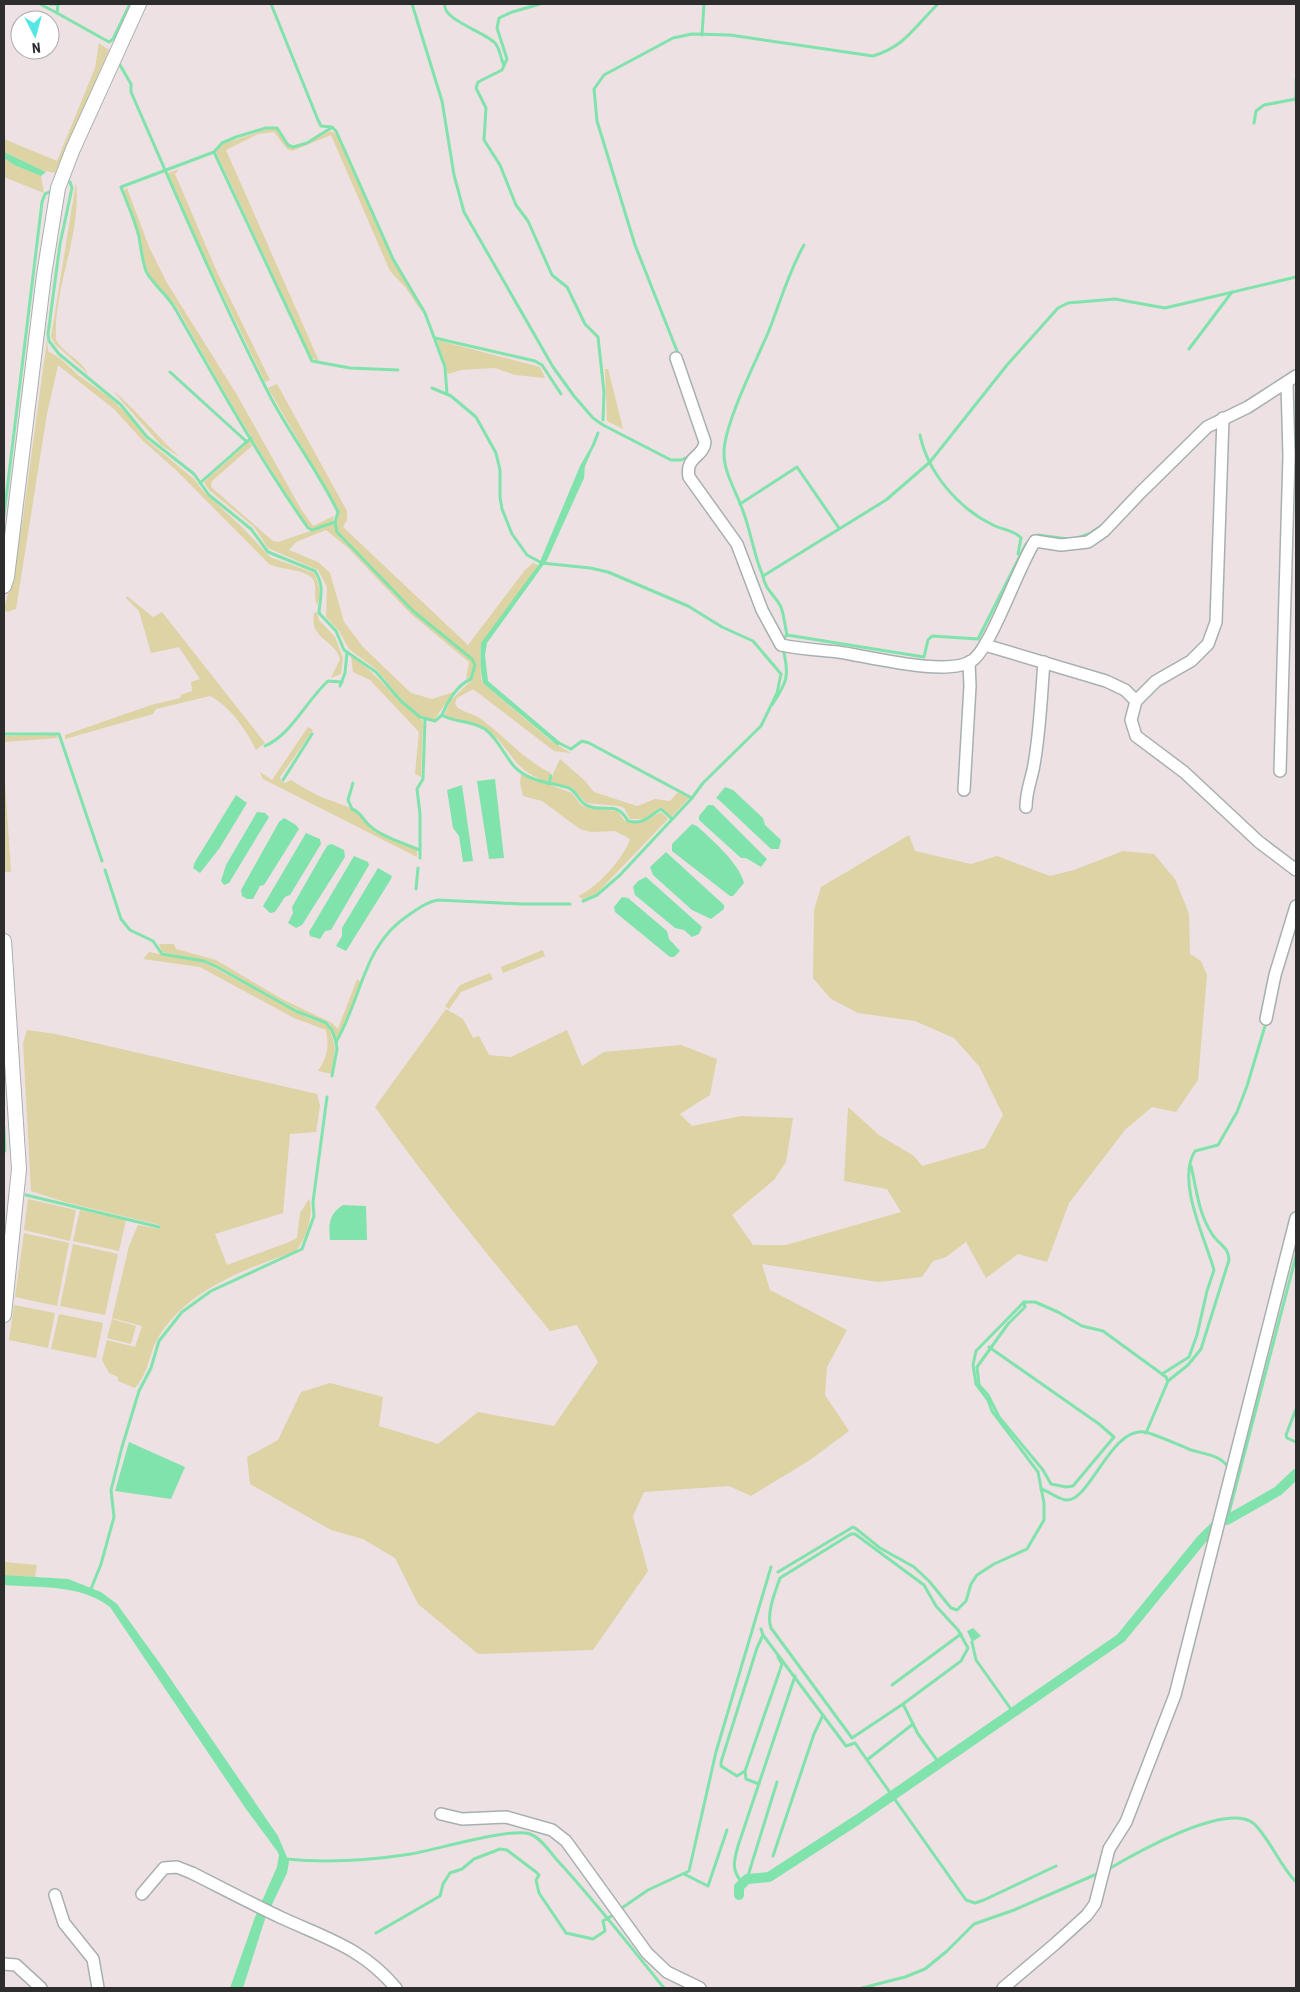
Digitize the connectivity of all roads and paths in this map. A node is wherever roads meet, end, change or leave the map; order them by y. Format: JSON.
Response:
{"nodes":[{"id":1,"x":139,"y":4,"type":"edge"},
{"id":2,"x":676,"y":358,"type":"dead end"},
{"id":3,"x":1292,"y":379,"type":"edge"},
{"id":4,"x":1223,"y":418,"type":"junction"},
{"id":5,"x":4,"y":586,"type":"edge"},
{"id":6,"x":985,"y":645,"type":"junction"},
{"id":7,"x":969,"y":662,"type":"junction"},
{"id":8,"x":1044,"y":662,"type":"junction"},
{"id":9,"x":1136,"y":701,"type":"junction"},
{"id":10,"x":1280,"y":771,"type":"dead end"},
{"id":11,"x":964,"y":790,"type":"dead end"},
{"id":12,"x":1026,"y":807,"type":"dead end"},
{"id":13,"x":1296,"y":870,"type":"edge"},
{"id":14,"x":1296,"y":906,"type":"edge"},
{"id":15,"x":4,"y":941,"type":"edge"},
{"id":16,"x":1266,"y":1019,"type":"dead end"},
{"id":17,"x":1296,"y":1218,"type":"edge"},
{"id":18,"x":4,"y":1315,"type":"edge"},
{"id":19,"x":441,"y":1814,"type":"dead end"},
{"id":20,"x":142,"y":1894,"type":"dead end"},
{"id":21,"x":55,"y":1895,"type":"dead end"},
{"id":22,"x":4,"y":1964,"type":"edge"},
{"id":23,"x":41,"y":1988,"type":"edge"},
{"id":24,"x":98,"y":1988,"type":"edge"},
{"id":25,"x":396,"y":1988,"type":"edge"},
{"id":26,"x":700,"y":1988,"type":"edge"},
{"id":27,"x":1003,"y":1988,"type":"edge"}],
"edges":[{"from":1,"to":5,"type":"street"},
{"from":2,"to":7,"type":"street"},
{"from":3,"to":4,"type":"street"},
{"from":3,"to":10,"type":"street"},
{"from":4,"to":6,"type":"street"},
{"from":4,"to":9,"type":"street"},
{"from":6,"to":7,"type":"street"},
{"from":6,"to":8,"type":"street"},
{"from":7,"to":11,"type":"street"},
{"from":8,"to":9,"type":"street"},
{"from":8,"to":12,"type":"street"},
{"from":9,"to":13,"type":"street"},
{"from":14,"to":16,"type":"street"},
{"from":15,"to":18,"type":"street"},
{"from":17,"to":27,"type":"street"},
{"from":19,"to":26,"type":"street"},
{"from":20,"to":25,"type":"street"},
{"from":21,"to":24,"type":"street"},
{"from":22,"to":23,"type":"street"}]}
